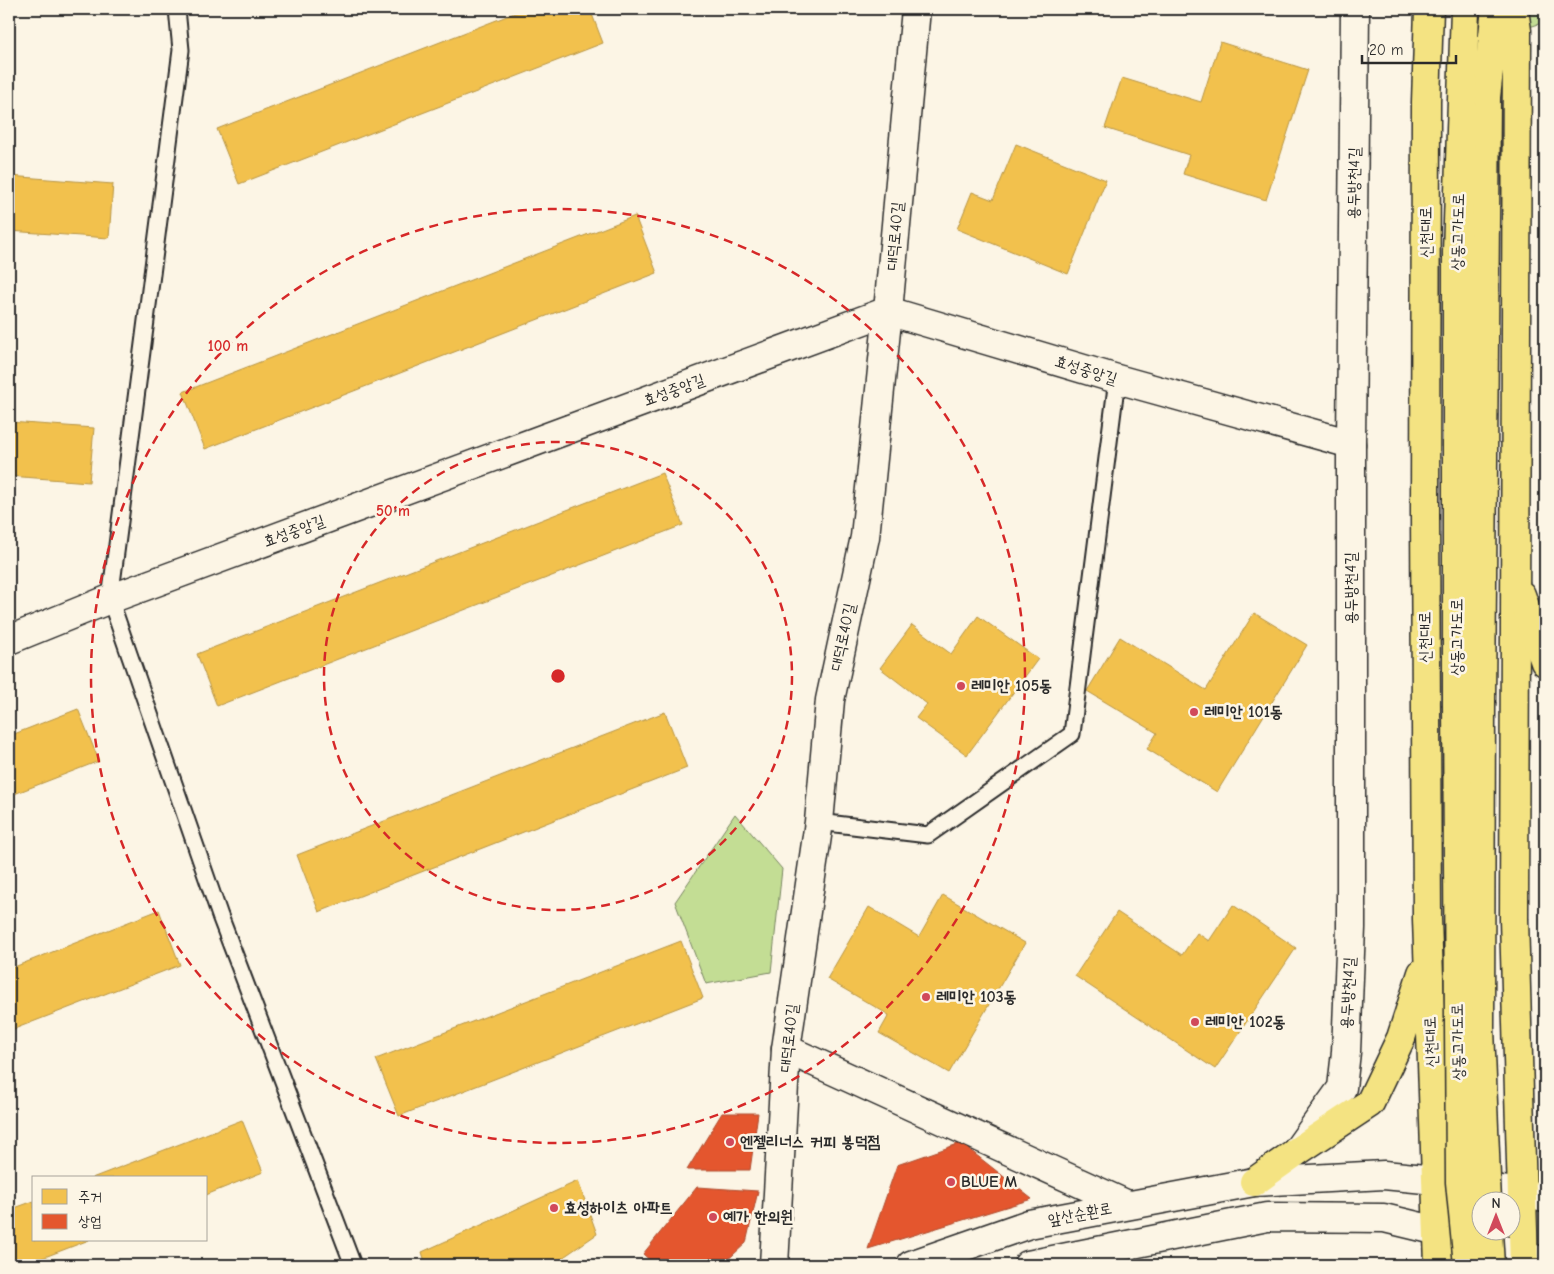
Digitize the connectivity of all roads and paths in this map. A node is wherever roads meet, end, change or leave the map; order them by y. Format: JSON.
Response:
{"nodes":[{"id":1,"x":177,"y":9,"type":"edge"},
{"id":2,"x":916,"y":9,"type":"edge"},
{"id":3,"x":1356,"y":9,"type":"edge"},
{"id":4,"x":1429,"y":9,"type":"edge"},
{"id":5,"x":1465,"y":9,"type":"edge"},
{"id":6,"x":1496,"y":9,"type":"edge"},
{"id":7,"x":1514,"y":9,"type":"edge"},
{"id":8,"x":888,"y":311,"type":"junction"},
{"id":9,"x":1117,"y":379,"type":"junction"},
{"id":10,"x":1352,"y":444,"type":"junction"},
{"id":11,"x":1515,"y":578,"type":"junction"},
{"id":12,"x":110,"y":599,"type":"junction"},
{"id":13,"x":9,"y":640,"type":"edge"},
{"id":14,"x":1545,"y":662,"type":"edge"},
{"id":15,"x":1469,"y":703,"type":"junction"},
{"id":16,"x":819,"y":822,"type":"junction"},
{"id":17,"x":1429,"y":952,"type":"junction"},
{"id":18,"x":786,"y":1049,"type":"junction"},
{"id":19,"x":1296,"y":1152,"type":"junction"},
{"id":20,"x":1435,"y":1180,"type":"junction"},
{"id":21,"x":1254,"y":1182,"type":"junction"},
{"id":22,"x":1487,"y":1192,"type":"edge"},
{"id":23,"x":1534,"y":1196,"type":"edge"},
{"id":24,"x":1128,"y":1205,"type":"junction"},
{"id":25,"x":1438,"y":1231,"type":"junction"},
{"id":26,"x":1489,"y":1242,"type":"edge"},
{"id":27,"x":1531,"y":1261,"type":"edge"},
{"id":28,"x":353,"y":1265,"type":"edge"},
{"id":29,"x":774,"y":1265,"type":"edge"},
{"id":30,"x":911,"y":1265,"type":"edge"},
{"id":31,"x":1028,"y":1265,"type":"edge"},
{"id":32,"x":1440,"y":1265,"type":"edge"},
{"id":33,"x":1468,"y":1265,"type":"edge"},
{"id":34,"x":1490,"y":1265,"type":"edge"}],
"edges":[{"from":1,"to":12,"type":"lane"},
{"from":2,"to":8,"type":"street","name":"대덕로40길"},
{"from":3,"to":10,"type":"street","name":"용두방천4길"},
{"from":4,"to":17,"type":"highway","name":"신천대로"},
{"from":5,"to":15,"type":"highway","name":"상동고가도로"},
{"from":6,"to":15,"type":"highway","name":"상동고가도로"},
{"from":7,"to":11,"type":"highway"},
{"from":8,"to":9,"type":"street","name":"효성중앙길"},
{"from":8,"to":12,"type":"street","name":"효성중앙길"},
{"from":8,"to":16,"type":"street","name":"대덕로40길"},
{"from":9,"to":10,"type":"street","name":"효성중앙길"},
{"from":9,"to":16,"type":"lane"},
{"from":10,"to":19,"type":"street","name":"용두방천4길"},
{"from":11,"to":14,"type":"highway"},
{"from":11,"to":23,"type":"highway"},
{"from":12,"to":13,"type":"street","name":"효성중앙길"},
{"from":12,"to":28,"type":"lane"},
{"from":15,"to":22,"type":"highway","name":"상동고가도로","bridge":true},
{"from":15,"to":33,"type":"highway","name":"상동고가도로","bridge":true},
{"from":16,"to":18,"type":"street","name":"대덕로40길"},
{"from":17,"to":19,"type":"highway"},
{"from":17,"to":20,"type":"highway","name":"신천대로"},
{"from":18,"to":24,"type":"street"},
{"from":18,"to":29,"type":"street","name":"대덕로40길"},
{"from":19,"to":21,"type":"highway"},
{"from":20,"to":21,"type":"street","name":"앞산순환로"},
{"from":20,"to":23,"type":"street","name":"앞산순환로"},
{"from":20,"to":25,"type":"highway","name":"신천대로"},
{"from":21,"to":24,"type":"street","name":"앞산순환로"},
{"from":23,"to":27,"type":"highway"},
{"from":24,"to":30,"type":"street","name":"앞산순환로"},
{"from":25,"to":27,"type":"street"},
{"from":25,"to":31,"type":"street"},
{"from":25,"to":32,"type":"highway","name":"신천대로"},
{"from":26,"to":34,"type":"highway","bridge":true}]}
